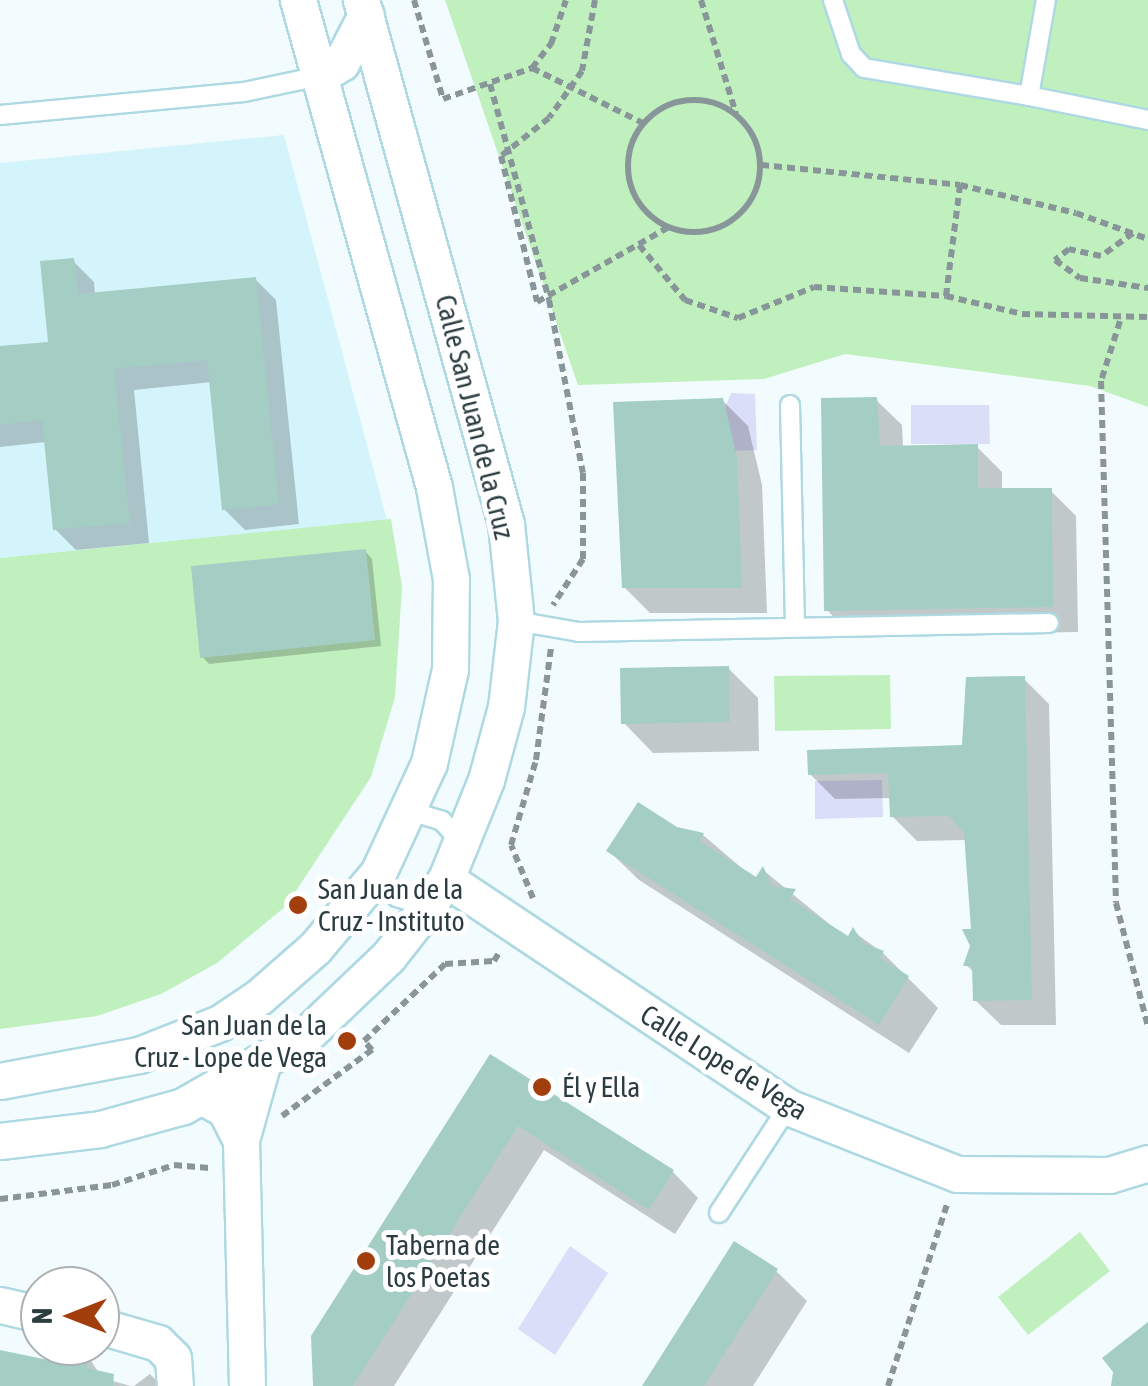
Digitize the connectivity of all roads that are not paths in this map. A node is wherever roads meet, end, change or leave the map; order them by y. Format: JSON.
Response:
{"nodes":[{"id":1,"x":298,"y":0,"type":"edge"},
{"id":2,"x":833,"y":0,"type":"edge"},
{"id":3,"x":1046,"y":0,"type":"edge"},
{"id":4,"x":364,"y":7,"type":"edge"},
{"id":5,"x":320,"y":76,"type":"junction"},
{"id":6,"x":1029,"y":96,"type":"junction"},
{"id":7,"x":0,"y":114,"type":"edge"},
{"id":8,"x":1148,"y":120,"type":"edge"},
{"id":9,"x":790,"y":405,"type":"dead end"},
{"id":10,"x":516,"y":622,"type":"junction"},
{"id":11,"x":1049,"y":623,"type":"dead end"},
{"id":12,"x":795,"y":625,"type":"junction"},
{"id":13,"x":410,"y":811,"type":"junction"},
{"id":14,"x":461,"y":842,"type":"junction"},
{"id":15,"x":378,"y":873,"type":"junction"},
{"id":16,"x":436,"y":893,"type":"junction"},
{"id":17,"x":262,"y":1066,"type":"junction"},
{"id":18,"x":0,"y":1080,"type":"edge"},
{"id":19,"x":203,"y":1096,"type":"junction"},
{"id":20,"x":788,"y":1108,"type":"junction"},
{"id":21,"x":0,"y":1140,"type":"edge"},
{"id":22,"x":241,"y":1140,"type":"junction"},
{"id":23,"x":1148,"y":1163,"type":"edge"},
{"id":24,"x":719,"y":1213,"type":"dead end"},
{"id":25,"x":120,"y":1332,"type":"edge"},
{"id":26,"x":175,"y":1386,"type":"edge"},
{"id":27,"x":247,"y":1386,"type":"edge"}],
"edges":[{"from":1,"to":5,"type":"street","name":"Calle San Juan de la Cruz"},
{"from":2,"to":6,"type":"lane"},
{"from":3,"to":6,"type":"lane"},
{"from":4,"to":5,"type":"street","name":"Calle San Juan de la Cruz"},
{"from":4,"to":10,"type":"street","name":"Calle San Juan de la Cruz"},
{"from":5,"to":7,"type":"lane"},
{"from":5,"to":13,"type":"street","name":"Calle San Juan de la Cruz"},
{"from":6,"to":8,"type":"lane"},
{"from":9,"to":12,"type":"lane"},
{"from":10,"to":12,"type":"lane"},
{"from":10,"to":14,"type":"street","name":"Calle San Juan de la Cruz"},
{"from":11,"to":12,"type":"lane"},
{"from":13,"to":14,"type":"lane"},
{"from":13,"to":15,"type":"street","name":"Calle San Juan de la Cruz"},
{"from":14,"to":16,"type":"street","name":"Calle San Juan de la Cruz"},
{"from":15,"to":16,"type":"lane"},
{"from":15,"to":18,"type":"street","name":"Calle San Juan de la Cruz"},
{"from":16,"to":17,"type":"street","name":"Calle San Juan de la Cruz"},
{"from":16,"to":20,"type":"street","name":"Calle Lope de Vega"},
{"from":17,"to":19,"type":"street","name":"Calle San Juan de la Cruz"},
{"from":17,"to":22,"type":"street"},
{"from":19,"to":21,"type":"street","name":"Calle San Juan de la Cruz"},
{"from":19,"to":22,"type":"street"},
{"from":20,"to":23,"type":"street","name":"Calle Lope de Vega"},
{"from":20,"to":24,"type":"lane"},
{"from":22,"to":27,"type":"street"},
{"from":25,"to":26,"type":"street"}]}
